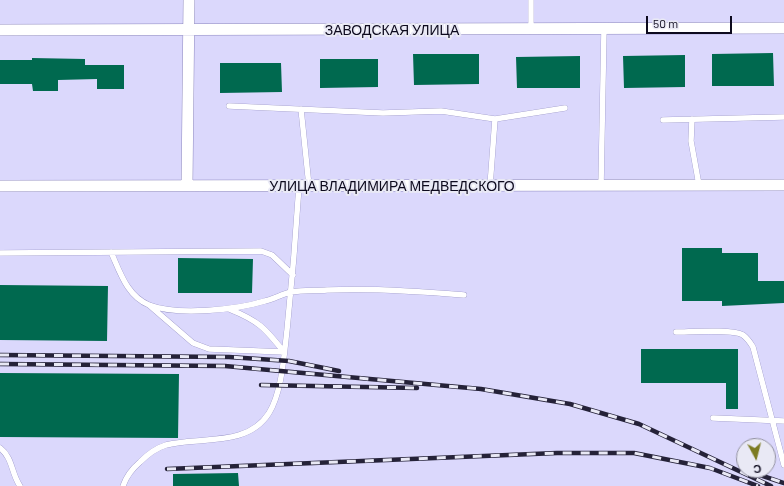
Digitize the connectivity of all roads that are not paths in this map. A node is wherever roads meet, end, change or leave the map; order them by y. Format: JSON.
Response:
{"nodes":[{"id":1,"x":189,"y":0,"type":"edge"},
{"id":2,"x":531,"y":0,"type":"edge"},
{"id":3,"x":784,"y":28,"type":"edge"},
{"id":4,"x":0,"y":30,"type":"edge"},
{"id":5,"x":189,"y":30,"type":"junction"},
{"id":6,"x":531,"y":30,"type":"junction"},
{"id":7,"x":604,"y":30,"type":"junction"},
{"id":8,"x":229,"y":106,"type":"dead end"},
{"id":9,"x":565,"y":108,"type":"dead end"},
{"id":10,"x":301,"y":109,"type":"junction"},
{"id":11,"x":784,"y":117,"type":"edge"},
{"id":12,"x":495,"y":119,"type":"junction"},
{"id":13,"x":692,"y":119,"type":"junction"},
{"id":14,"x":663,"y":120,"type":"dead end"},
{"id":15,"x":0,"y":186,"type":"edge"},
{"id":16,"x":187,"y":186,"type":"junction"},
{"id":17,"x":304,"y":186,"type":"junction"},
{"id":18,"x":490,"y":186,"type":"junction"},
{"id":19,"x":601,"y":186,"type":"junction"},
{"id":20,"x":699,"y":186,"type":"junction"},
{"id":21,"x":784,"y":186,"type":"edge"},
{"id":22,"x":111,"y":252,"type":"junction"},
{"id":23,"x":0,"y":253,"type":"edge"},
{"id":24,"x":293,"y":275,"type":"junction"},
{"id":25,"x":291,"y":292,"type":"junction"},
{"id":26,"x":464,"y":295,"type":"dead end"},
{"id":27,"x":149,"y":305,"type":"junction"},
{"id":28,"x":229,"y":309,"type":"junction"},
{"id":29,"x":676,"y":332,"type":"dead end"},
{"id":30,"x":284,"y":352,"type":"junction"},
{"id":31,"x":713,"y":418,"type":"dead end"},
{"id":32,"x":772,"y":420,"type":"junction"},
{"id":33,"x":784,"y":421,"type":"edge"},
{"id":34,"x":0,"y":448,"type":"edge"},
{"id":35,"x":784,"y":465,"type":"edge"},
{"id":36,"x":20,"y":486,"type":"edge"},
{"id":37,"x":123,"y":486,"type":"edge"}],
"edges":[{"from":1,"to":5,"type":"street"},
{"from":2,"to":6,"type":"lane"},
{"from":3,"to":7,"type":"street","name":"ЗАВОДСКАЯ УЛИЦА"},
{"from":4,"to":5,"type":"street","name":"ЗАВОДСКАЯ УЛИЦА"},
{"from":5,"to":6,"type":"street","name":"ЗАВОДСКАЯ УЛИЦА"},
{"from":5,"to":16,"type":"street"},
{"from":6,"to":7,"type":"street","name":"ЗАВОДСКАЯ УЛИЦА"},
{"from":7,"to":19,"type":"lane"},
{"from":8,"to":10,"type":"lane"},
{"from":9,"to":12,"type":"lane"},
{"from":10,"to":12,"type":"lane"},
{"from":10,"to":17,"type":"lane"},
{"from":11,"to":13,"type":"lane"},
{"from":12,"to":18,"type":"lane"},
{"from":13,"to":14,"type":"lane"},
{"from":13,"to":20,"type":"lane"},
{"from":15,"to":16,"type":"street","name":"УЛИЦА ВЛАДИМИРА МЕДВЕДСКОГО"},
{"from":16,"to":17,"type":"street","name":"УЛИЦА ВЛАДИМИРА МЕДВЕДСКОГО"},
{"from":17,"to":18,"type":"street","name":"УЛИЦА ВЛАДИМИРА МЕДВЕДСКОГО"},
{"from":17,"to":24,"type":"lane"},
{"from":18,"to":19,"type":"street","name":"УЛИЦА ВЛАДИМИРА МЕДВЕДСКОГО"},
{"from":19,"to":20,"type":"street","name":"УЛИЦА ВЛАДИМИРА МЕДВЕДСКОГО"},
{"from":20,"to":21,"type":"street","name":"УЛИЦА ВЛАДИМИРА МЕДВЕДСКОГО"},
{"from":22,"to":23,"type":"lane"},
{"from":22,"to":24,"type":"lane"},
{"from":22,"to":27,"type":"lane"},
{"from":24,"to":25,"type":"lane"},
{"from":25,"to":26,"type":"lane"},
{"from":25,"to":28,"type":"lane"},
{"from":25,"to":30,"type":"lane"},
{"from":27,"to":28,"type":"lane"},
{"from":27,"to":30,"type":"lane"},
{"from":28,"to":30,"type":"lane"},
{"from":29,"to":32,"type":"lane"},
{"from":30,"to":37,"type":"lane"},
{"from":31,"to":32,"type":"lane"},
{"from":32,"to":33,"type":"lane"},
{"from":32,"to":35,"type":"lane"},
{"from":34,"to":36,"type":"lane"}]}
